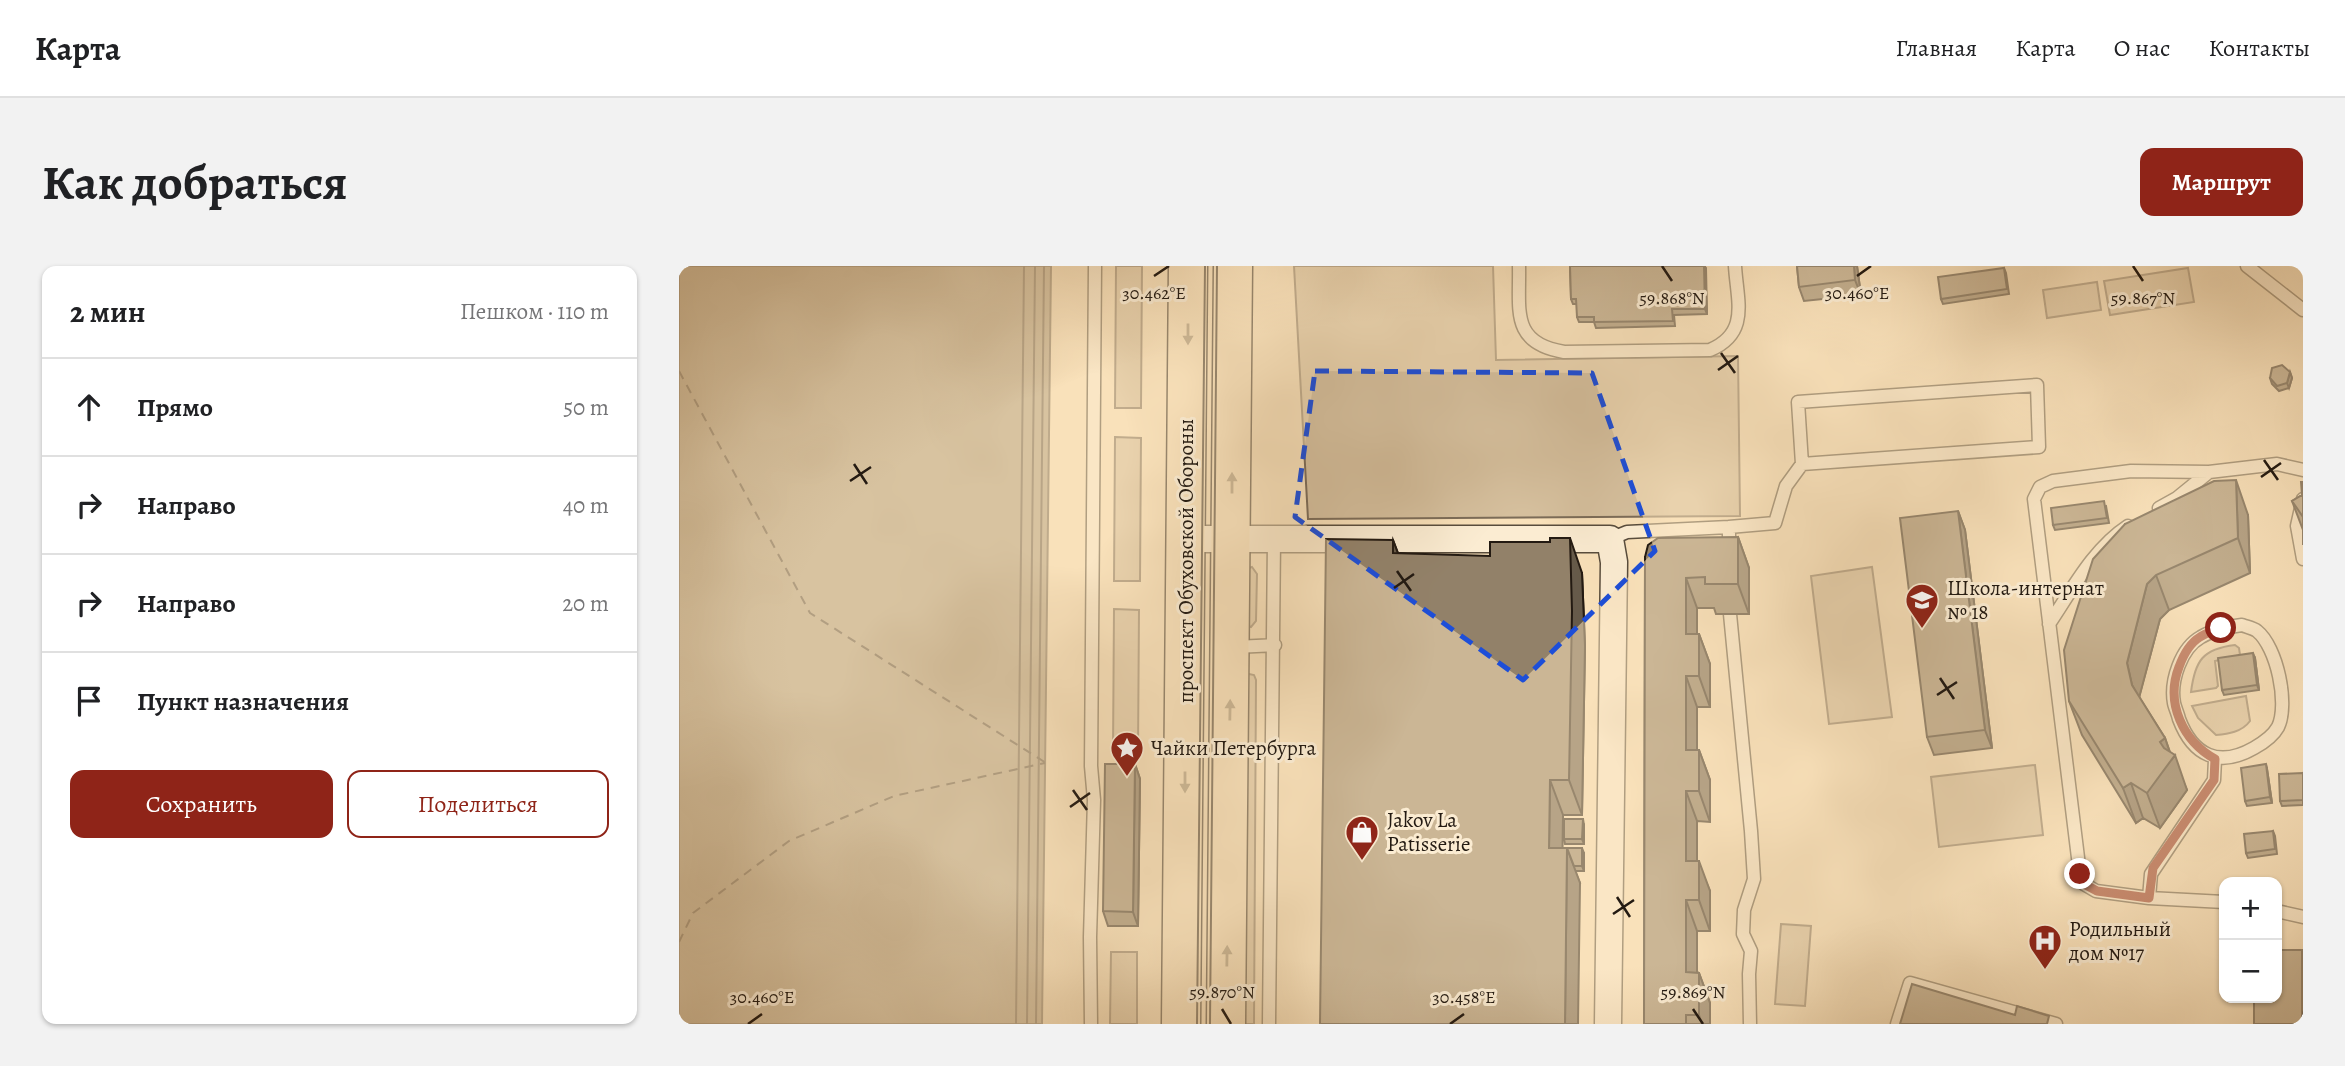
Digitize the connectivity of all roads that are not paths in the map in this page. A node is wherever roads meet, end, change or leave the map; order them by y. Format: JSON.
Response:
{"nodes":[{"id":1,"x":1095,"y":266,"type":"edge"},
{"id":2,"x":1188,"y":266,"type":"edge"},
{"id":3,"x":1233,"y":266,"type":"edge"},
{"id":4,"x":1519,"y":266,"type":"edge"},
{"id":5,"x":1735,"y":266,"type":"edge"},
{"id":6,"x":2247,"y":266,"type":"edge"},
{"id":7,"x":2303,"y":310,"type":"edge"},
{"id":8,"x":1802,"y":464,"type":"junction"},
{"id":9,"x":2303,"y":470,"type":"edge"},
{"id":10,"x":2209,"y":472,"type":"junction"},
{"id":11,"x":2303,"y":499,"type":"edge"},
{"id":12,"x":1729,"y":527,"type":"junction"},
{"id":13,"x":1186,"y":539,"type":"junction"},
{"id":14,"x":1610,"y":539,"type":"junction"},
{"id":15,"x":1231,"y":540,"type":"junction"},
{"id":16,"x":1274,"y":540,"type":"junction"},
{"id":17,"x":2303,"y":559,"type":"edge"},
{"id":18,"x":1729,"y":568,"type":"edge"},
{"id":19,"x":1730,"y":614,"type":"edge"},
{"id":20,"x":2049,"y":624,"type":"junction"},
{"id":21,"x":1275,"y":645,"type":"junction"},
{"id":22,"x":1231,"y":647,"type":"junction"},
{"id":23,"x":2215,"y":759,"type":"junction"},
{"id":24,"x":2149,"y":898,"type":"junction"},
{"id":25,"x":2219,"y":902,"type":"edge"},
{"id":26,"x":2282,"y":912,"type":"edge"},
{"id":27,"x":2303,"y":917,"type":"edge"},
{"id":28,"x":1091,"y":1024,"type":"edge"},
{"id":29,"x":1181,"y":1024,"type":"edge"},
{"id":30,"x":1226,"y":1024,"type":"edge"},
{"id":31,"x":1269,"y":1024,"type":"edge"},
{"id":32,"x":1608,"y":1024,"type":"edge"},
{"id":33,"x":1750,"y":1024,"type":"edge"},
{"id":34,"x":1897,"y":1024,"type":"edge"},
{"id":35,"x":2056,"y":1024,"type":"edge"}],
"edges":[{"from":1,"to":28,"type":"lane"},
{"from":2,"to":13,"type":"main road","name":"проспект Обуховской Обороны","one_way":true},
{"from":15,"to":3,"type":"main road","name":"проспект Обуховской Обороны","one_way":true},
{"from":4,"to":5,"type":"lane"},
{"from":6,"to":7,"type":"lane"},
{"from":8,"to":8,"type":"lane"},
{"from":8,"to":12,"type":"lane"},
{"from":9,"to":10,"type":"lane"},
{"from":10,"to":20,"type":"lane"},
{"from":10,"to":20,"type":"lane"},
{"from":11,"to":17,"type":"lane"},
{"from":12,"to":14,"type":"lane"},
{"from":12,"to":18,"type":"lane"},
{"from":13,"to":15,"type":"street"},
{"from":13,"to":29,"type":"main road","name":"проспект Обуховской Обороны","one_way":true},
{"from":14,"to":16,"type":"street"},
{"from":14,"to":32,"type":"street"},
{"from":15,"to":16,"type":"street"},
{"from":15,"to":22,"type":"main road","name":"проспект Обуховской Обороны"},
{"from":16,"to":21,"type":"lane"},
{"from":19,"to":33,"type":"lane"},
{"from":20,"to":24,"type":"lane"},
{"from":21,"to":22,"type":"lane"},
{"from":21,"to":31,"type":"lane"},
{"from":30,"to":22,"type":"main road","name":"проспект Обуховской Обороны","one_way":true},
{"from":23,"to":23,"type":"lane"},
{"from":23,"to":24,"type":"lane"},
{"from":24,"to":25,"type":"lane"},
{"from":26,"to":27,"type":"lane"},
{"from":34,"to":35,"type":"lane"}]}
